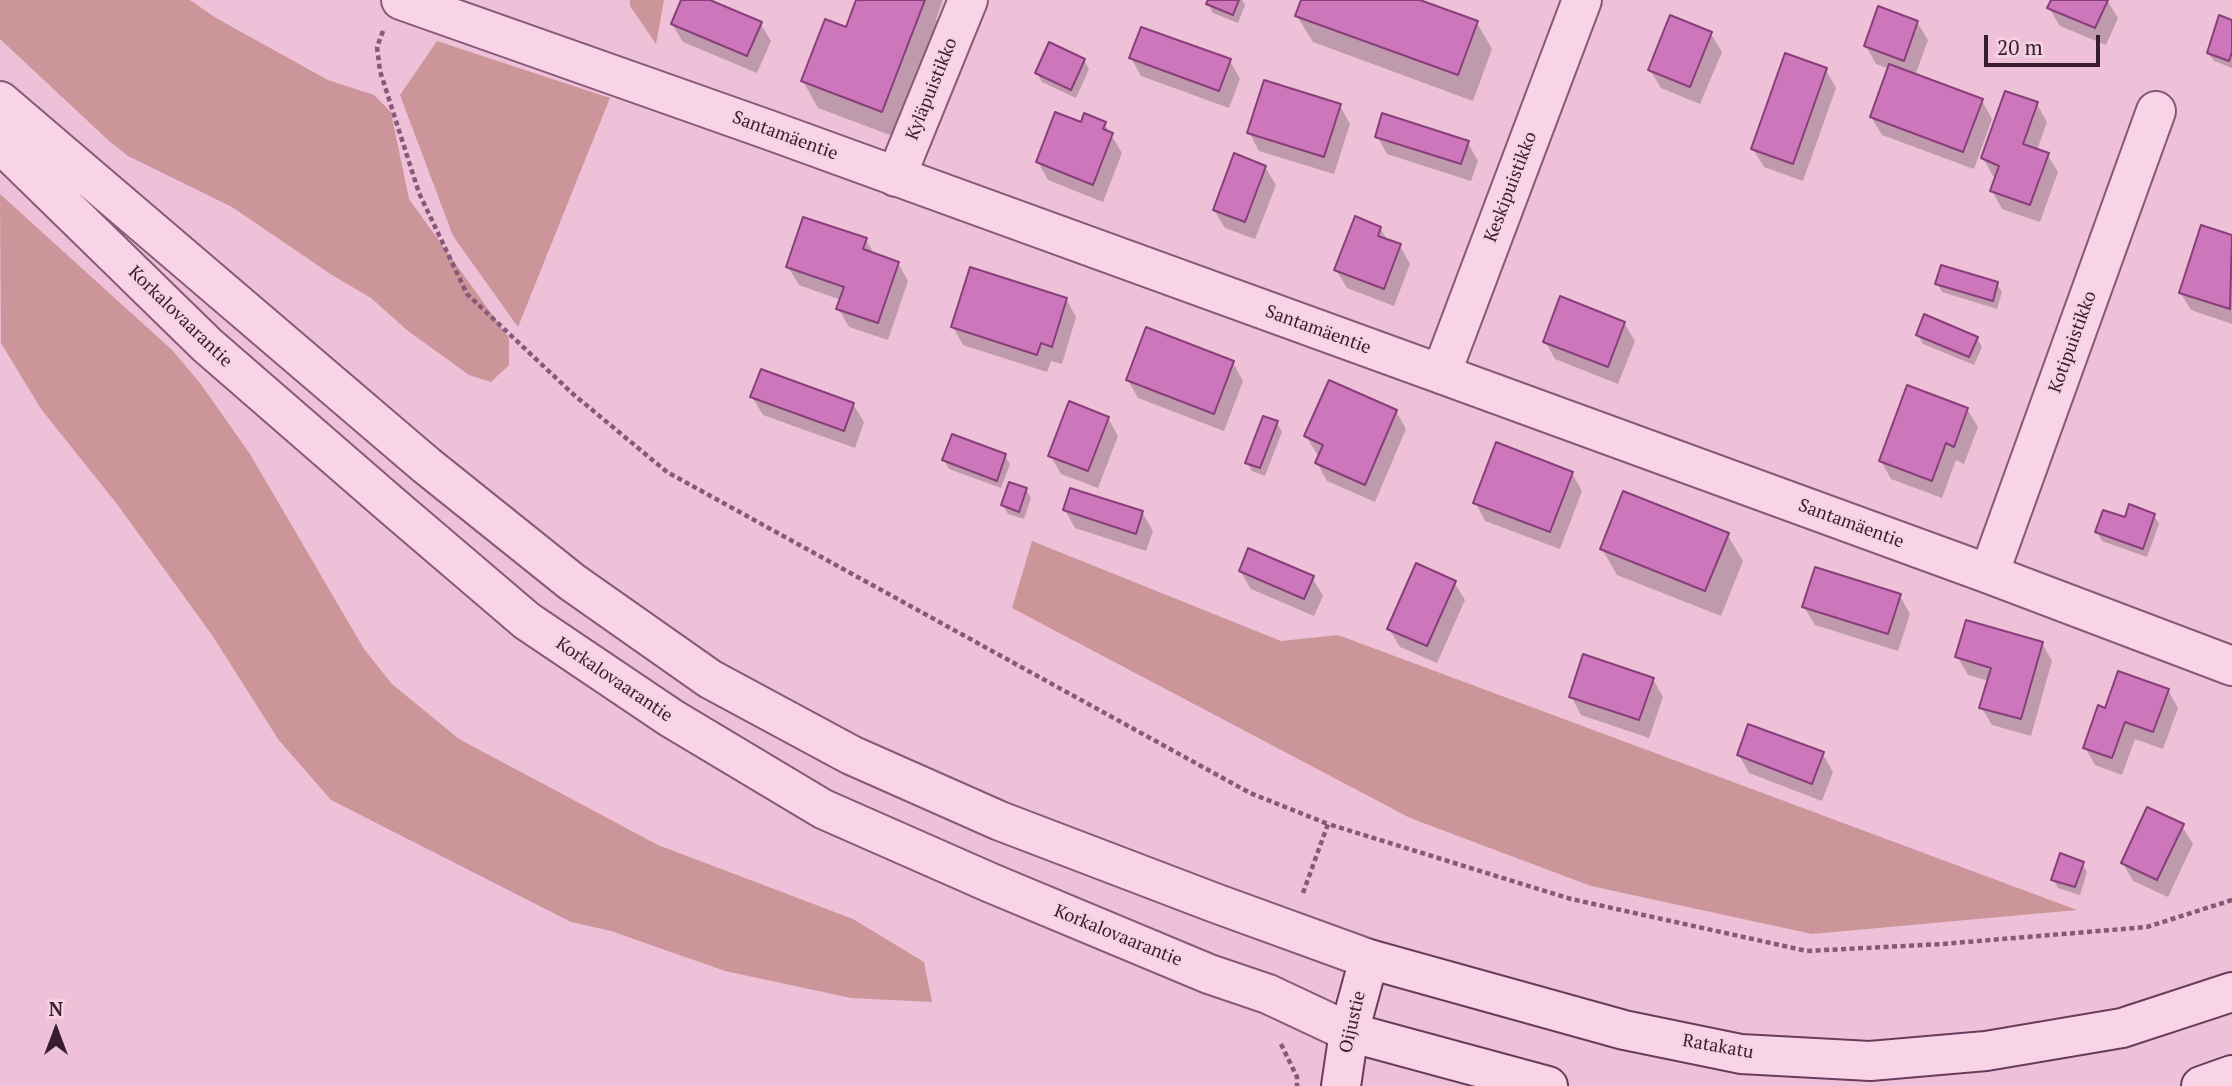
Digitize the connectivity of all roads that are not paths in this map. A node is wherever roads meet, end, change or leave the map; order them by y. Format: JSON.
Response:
{"nodes":[{"id":1,"x":968,"y":0,"type":"edge"},
{"id":2,"x":1582,"y":0,"type":"edge"},
{"id":3,"x":394,"y":12,"type":"edge"},
{"id":4,"x":0,"y":101,"type":"edge"},
{"id":5,"x":2156,"y":111,"type":"dead end"},
{"id":6,"x":0,"y":143,"type":"edge"},
{"id":7,"x":896,"y":177,"type":"junction"},
{"id":8,"x":1441,"y":374,"type":"junction"},
{"id":9,"x":1989,"y":574,"type":"junction"},
{"id":10,"x":2232,"y":666,"type":"edge"},
{"id":11,"x":1369,"y":959,"type":"junction"},
{"id":12,"x":2232,"y":992,"type":"edge"},
{"id":13,"x":1349,"y":1032,"type":"junction"},
{"id":14,"x":2232,"y":1075,"type":"edge"},
{"id":15,"x":1341,"y":1086,"type":"edge"},
{"id":16,"x":1548,"y":1086,"type":"edge"},
{"id":17,"x":2201,"y":1086,"type":"edge"}],
"edges":[{"from":1,"to":7,"type":"street","name":"Kyläpuistikko"},
{"from":2,"to":8,"type":"street","name":"Keskipuistikko"},
{"from":3,"to":7,"type":"street","name":"Santamäentie"},
{"from":4,"to":11,"type":"street","name":"Ratakatu"},
{"from":5,"to":9,"type":"street","name":"Kotipuistikko"},
{"from":6,"to":13,"type":"street","name":"Korkalovaarantie"},
{"from":7,"to":8,"type":"street","name":"Santamäentie"},
{"from":8,"to":9,"type":"street","name":"Santamäentie"},
{"from":9,"to":10,"type":"street","name":"Santamäentie"},
{"from":11,"to":12,"type":"street","name":"Ratakatu"},
{"from":11,"to":13,"type":"street","name":"Oijustie"},
{"from":13,"to":15,"type":"street","name":"Oijustie"},
{"from":13,"to":16,"type":"street"},
{"from":14,"to":17,"type":"street"}]}
